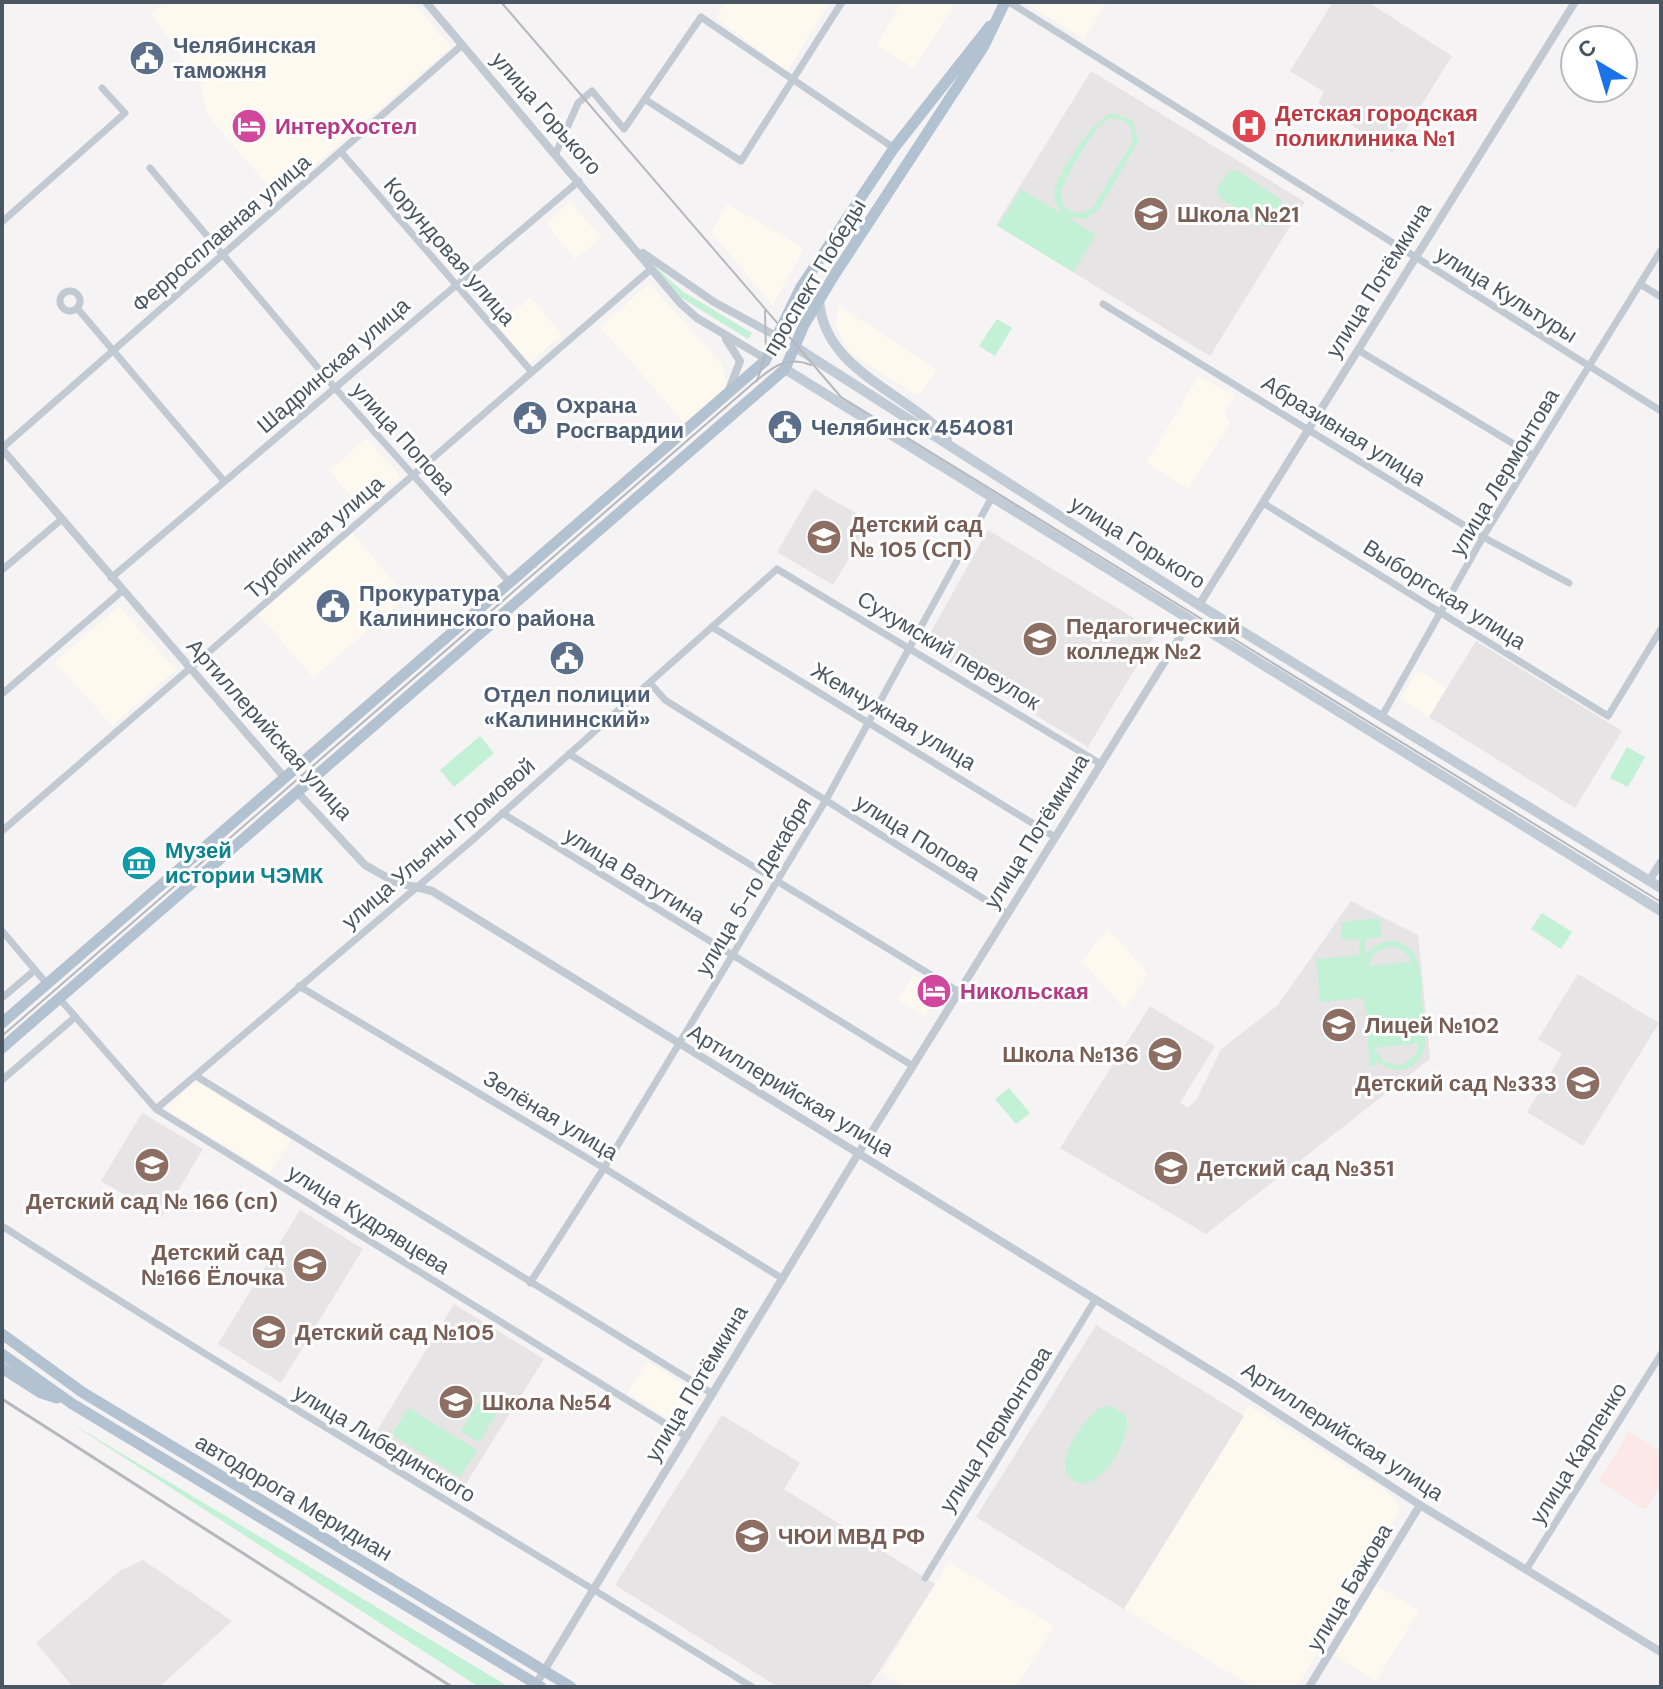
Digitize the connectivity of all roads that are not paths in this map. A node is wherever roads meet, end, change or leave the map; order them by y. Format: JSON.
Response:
{"nodes":[{"id":1,"x":426,"y":2,"type":"edge"},
{"id":2,"x":842,"y":2,"type":"edge"},
{"id":3,"x":1007,"y":2,"type":"edge"},
{"id":4,"x":1575,"y":2,"type":"edge"},
{"id":5,"x":996,"y":19,"type":"junction"},
{"id":6,"x":462,"y":45,"type":"junction"},
{"id":7,"x":792,"y":81,"type":"junction"},
{"id":8,"x":102,"y":88,"type":"dead end"},
{"id":9,"x":646,"y":100,"type":"junction"},
{"id":10,"x":894,"y":148,"type":"junction"},
{"id":11,"x":341,"y":152,"type":"junction"},
{"id":12,"x":556,"y":153,"type":"junction"},
{"id":13,"x":150,"y":168,"type":"dead end"},
{"id":14,"x":579,"y":181,"type":"junction"},
{"id":15,"x":2,"y":222,"type":"edge"},
{"id":16,"x":638,"y":250,"type":"junction"},
{"id":17,"x":1661,"y":250,"type":"edge"},
{"id":18,"x":224,"y":254,"type":"junction"},
{"id":19,"x":1416,"y":257,"type":"junction"},
{"id":20,"x":650,"y":270,"type":"junction"},
{"id":21,"x":1640,"y":284,"type":"junction"},
{"id":22,"x":453,"y":285,"type":"junction"},
{"id":23,"x":1661,"y":297,"type":"edge"},
{"id":24,"x":819,"y":300,"type":"junction"},
{"id":25,"x":1103,"y":304,"type":"dead end"},
{"id":26,"x":77,"y":308,"type":"dead end"},
{"id":27,"x":717,"y":329,"type":"junction"},
{"id":28,"x":778,"y":337,"type":"junction"},
{"id":29,"x":797,"y":348,"type":"junction"},
{"id":30,"x":114,"y":350,"type":"junction"},
{"id":31,"x":1358,"y":350,"type":"junction"},
{"id":32,"x":766,"y":359,"type":"junction"},
{"id":33,"x":1590,"y":367,"type":"junction"},
{"id":34,"x":785,"y":369,"type":"junction"},
{"id":35,"x":532,"y":372,"type":"junction"},
{"id":36,"x":335,"y":388,"type":"junction"},
{"id":37,"x":725,"y":396,"type":"junction"},
{"id":38,"x":1661,"y":411,"type":"edge"},
{"id":39,"x":1309,"y":429,"type":"junction"},
{"id":40,"x":2,"y":449,"type":"edge"},
{"id":41,"x":959,"y":451,"type":"junction"},
{"id":42,"x":1532,"y":455,"type":"junction"},
{"id":43,"x":414,"y":475,"type":"junction"},
{"id":44,"x":224,"y":481,"type":"junction"},
{"id":45,"x":992,"y":497,"type":"junction"},
{"id":46,"x":1263,"y":503,"type":"junction"},
{"id":47,"x":62,"y":519,"type":"junction"},
{"id":48,"x":1070,"y":523,"type":"junction"},
{"id":49,"x":1483,"y":537,"type":"junction"},
{"id":50,"x":1058,"y":539,"type":"junction"},
{"id":51,"x":777,"y":569,"type":"joint"},
{"id":52,"x":2,"y":570,"type":"edge"},
{"id":53,"x":111,"y":578,"type":"junction"},
{"id":54,"x":510,"y":583,"type":"junction"},
{"id":55,"x":1569,"y":583,"type":"dead end"},
{"id":56,"x":122,"y":591,"type":"junction"},
{"id":57,"x":1199,"y":605,"type":"junction"},
{"id":58,"x":1441,"y":613,"type":"junction"},
{"id":59,"x":1190,"y":621,"type":"junction"},
{"id":60,"x":712,"y":627,"type":"junction"},
{"id":61,"x":1661,"y":629,"type":"edge"},
{"id":62,"x":910,"y":646,"type":"junction"},
{"id":63,"x":189,"y":669,"type":"junction"},
{"id":64,"x":650,"y":683,"type":"junction"},
{"id":65,"x":2,"y":694,"type":"edge"},
{"id":66,"x":1382,"y":716,"type":"junction"},
{"id":67,"x":869,"y":722,"type":"junction"},
{"id":68,"x":569,"y":754,"type":"junction"},
{"id":69,"x":1101,"y":764,"type":"junction"},
{"id":70,"x":285,"y":778,"type":"junction"},
{"id":71,"x":299,"y":794,"type":"junction"},
{"id":72,"x":826,"y":800,"type":"junction"},
{"id":73,"x":502,"y":813,"type":"junction"},
{"id":74,"x":2,"y":831,"type":"edge"},
{"id":75,"x":1055,"y":837,"type":"junction"},
{"id":76,"x":1661,"y":862,"type":"edge"},
{"id":77,"x":778,"y":880,"type":"junction"},
{"id":78,"x":1649,"y":881,"type":"junction"},
{"id":79,"x":415,"y":888,"type":"junction"},
{"id":80,"x":1661,"y":888,"type":"edge"},
{"id":81,"x":1639,"y":897,"type":"junction"},
{"id":82,"x":1661,"y":911,"type":"edge"},
{"id":83,"x":1008,"y":914,"type":"junction"},
{"id":84,"x":2,"y":931,"type":"edge"},
{"id":85,"x":731,"y":956,"type":"junction"},
{"id":86,"x":35,"y":970,"type":"junction"},
{"id":87,"x":47,"y":984,"type":"junction"},
{"id":88,"x":299,"y":986,"type":"junction"},
{"id":89,"x":959,"y":992,"type":"junction"},
{"id":90,"x":2,"y":998,"type":"edge"},
{"id":91,"x":59,"y":998,"type":"junction"},
{"id":92,"x":74,"y":1018,"type":"junction"},
{"id":93,"x":2,"y":1023,"type":"edge"},
{"id":94,"x":679,"y":1045,"type":"junction"},
{"id":95,"x":2,"y":1048,"type":"edge"},
{"id":96,"x":913,"y":1066,"type":"junction"},
{"id":97,"x":196,"y":1076,"type":"junction"},
{"id":98,"x":2,"y":1080,"type":"edge"},
{"id":99,"x":156,"y":1109,"type":"junction"},
{"id":100,"x":858,"y":1154,"type":"junction"},
{"id":101,"x":604,"y":1168,"type":"junction"},
{"id":102,"x":2,"y":1226,"type":"edge"},
{"id":103,"x":783,"y":1279,"type":"junction"},
{"id":104,"x":530,"y":1283,"type":"junction"},
{"id":105,"x":1095,"y":1300,"type":"junction"},
{"id":106,"x":2,"y":1334,"type":"edge"},
{"id":107,"x":2,"y":1354,"type":"edge"},
{"id":108,"x":1661,"y":1354,"type":"edge"},
{"id":109,"x":2,"y":1368,"type":"edge"},
{"id":110,"x":713,"y":1394,"type":"junction"},
{"id":111,"x":71,"y":1403,"type":"junction"},
{"id":112,"x":687,"y":1437,"type":"junction"},
{"id":113,"x":1420,"y":1505,"type":"junction"},
{"id":114,"x":1526,"y":1570,"type":"junction"},
{"id":115,"x":925,"y":1578,"type":"dead end"},
{"id":116,"x":594,"y":1589,"type":"junction"},
{"id":117,"x":1661,"y":1652,"type":"edge"},
{"id":118,"x":544,"y":1671,"type":"junction"},
{"id":119,"x":538,"y":1686,"type":"edge"},
{"id":120,"x":571,"y":1687,"type":"edge"},
{"id":121,"x":752,"y":1687,"type":"edge"},
{"id":122,"x":1309,"y":1687,"type":"edge"}],
"edges":[{"from":1,"to":6,"type":"street","name":"улица Горького"},
{"from":2,"to":7,"type":"street"},
{"from":3,"to":5,"type":"main road","name":"проспект Победы"},
{"from":3,"to":19,"type":"street","name":"улица Культуры"},
{"from":4,"to":19,"type":"street","name":"улица Потёмкина"},
{"from":5,"to":10,"type":"main road","name":"проспект Победы"},
{"from":5,"to":24,"type":"main road","name":"проспект Победы"},
{"from":6,"to":11,"type":"street","name":"Ферросплавная улица"},
{"from":6,"to":12,"type":"street","name":"улица Горького"},
{"from":7,"to":9,"type":"street"},
{"from":7,"to":9,"type":"street"},
{"from":7,"to":10,"type":"street"},
{"from":8,"to":15,"type":"street"},
{"from":9,"to":12,"type":"street"},
{"from":10,"to":28,"type":"main road","name":"проспект Победы"},
{"from":11,"to":18,"type":"street","name":"Ферросплавная улица"},
{"from":11,"to":22,"type":"street","name":"Корундовая улица"},
{"from":12,"to":14,"type":"street","name":"улица Горького"},
{"from":13,"to":18,"type":"street","name":"улица Попова"},
{"from":14,"to":16,"type":"street","name":"улица Горького"},
{"from":14,"to":22,"type":"street","name":"Шадринская улица"},
{"from":16,"to":20,"type":"street","name":"улица Горького"},
{"from":16,"to":28,"type":"street","name":"улица Горького"},
{"from":17,"to":21,"type":"street","name":"улица Лермонтова"},
{"from":18,"to":30,"type":"street","name":"Ферросплавная улица"},
{"from":18,"to":36,"type":"street","name":"улица Попова"},
{"from":19,"to":31,"type":"street","name":"улица Потёмкина"},
{"from":19,"to":33,"type":"street","name":"улица Культуры"},
{"from":20,"to":27,"type":"street","name":"улица Горького"},
{"from":20,"to":35,"type":"street","name":"Турбинная улица"},
{"from":21,"to":23,"type":"street"},
{"from":21,"to":33,"type":"street","name":"улица Лермонтова"},
{"from":22,"to":35,"type":"street","name":"Корундовая улица"},
{"from":22,"to":36,"type":"street","name":"Шадринская улица"},
{"from":24,"to":29,"type":"main road","name":"проспект Победы"},
{"from":24,"to":41,"type":"main road"},
{"from":25,"to":39,"type":"street","name":"Абразивная улица"},
{"from":26,"to":30,"type":"street"},
{"from":27,"to":32,"type":"street","name":"улица Горького"},
{"from":27,"to":37,"type":"street","name":"улица Горького"},
{"from":28,"to":29,"type":"main road","name":"улица Горького"},
{"from":28,"to":32,"type":"main road","name":"проспект Победы"},
{"from":29,"to":34,"type":"main road","name":"проспект Победы"},
{"from":29,"to":41,"type":"main road","name":"улица Горького"},
{"from":30,"to":40,"type":"street","name":"Ферросплавная улица"},
{"from":30,"to":44,"type":"street"},
{"from":31,"to":39,"type":"street","name":"улица Потёмкина"},
{"from":31,"to":42,"type":"street"},
{"from":32,"to":34,"type":"main road","name":"улица Горького"},
{"from":32,"to":37,"type":"main road","name":"проспект Победы"},
{"from":33,"to":38,"type":"street","name":"улица Культуры"},
{"from":33,"to":42,"type":"street","name":"улица Лермонтова"},
{"from":34,"to":45,"type":"main road","name":"улица Горького"},
{"from":34,"to":71,"type":"main road","name":"проспект Победы"},
{"from":35,"to":43,"type":"street","name":"Турбинная улица"},
{"from":36,"to":43,"type":"street","name":"улица Попова"},
{"from":36,"to":44,"type":"street","name":"Шадринская улица"},
{"from":37,"to":54,"type":"main road","name":"проспект Победы"},
{"from":39,"to":46,"type":"street","name":"улица Потёмкина"},
{"from":39,"to":49,"type":"street","name":"Абразивная улица"},
{"from":40,"to":47,"type":"street","name":"Артиллерийская улица"},
{"from":41,"to":48,"type":"main road","name":"улица Горького"},
{"from":42,"to":49,"type":"street","name":"улица Лермонтова"},
{"from":43,"to":54,"type":"street","name":"улица Попова"},
{"from":43,"to":63,"type":"street","name":"Турбинная улица"},
{"from":44,"to":53,"type":"street","name":"Шадринская улица"},
{"from":45,"to":50,"type":"main road","name":"улица Горького"},
{"from":45,"to":62,"type":"street","name":"улица 5-го Декабря"},
{"from":46,"to":57,"type":"street","name":"улица Потёмкина"},
{"from":46,"to":58,"type":"street","name":"Выборгская улица"},
{"from":47,"to":52,"type":"street"},
{"from":47,"to":53,"type":"street","name":"Артиллерийская улица"},
{"from":48,"to":50,"type":"main road"},
{"from":48,"to":57,"type":"main road","name":"улица Горького"},
{"from":49,"to":55,"type":"street","name":"Абразивная улица"},
{"from":49,"to":58,"type":"street","name":"улица Лермонтова"},
{"from":50,"to":59,"type":"main road","name":"улица Горького"},
{"from":51,"to":60,"type":"street","name":"улица Ульяны Громовой"},
{"from":51,"to":62,"type":"street","name":"Сухумский переулок"},
{"from":53,"to":56,"type":"street","name":"Артиллерийская улица"},
{"from":54,"to":70,"type":"main road","name":"проспект Победы"},
{"from":56,"to":63,"type":"street","name":"Артиллерийская улица"},
{"from":56,"to":65,"type":"street"},
{"from":57,"to":59,"type":"main road","name":"улица Потёмкина"},
{"from":57,"to":66,"type":"main road","name":"улица Горького"},
{"from":58,"to":61,"type":"street","name":"Выборгская улица"},
{"from":58,"to":66,"type":"street","name":"улица Лермонтова"},
{"from":59,"to":69,"type":"street","name":"улица Потёмкина"},
{"from":59,"to":81,"type":"main road","name":"улица Горького"},
{"from":60,"to":64,"type":"street","name":"улица Ульяны Громовой"},
{"from":60,"to":67,"type":"street","name":"Жемчужная улица"},
{"from":62,"to":67,"type":"street","name":"улица 5-го Декабря"},
{"from":62,"to":69,"type":"street","name":"Сухумский переулок"},
{"from":63,"to":70,"type":"street","name":"Артиллерийская улица"},
{"from":63,"to":74,"type":"street","name":"Турбинная улица"},
{"from":64,"to":68,"type":"street","name":"улица Ульяны Громовой"},
{"from":64,"to":72,"type":"street","name":"улица Попова"},
{"from":66,"to":78,"type":"main road","name":"улица Горького"},
{"from":67,"to":72,"type":"street","name":"улица 5-го Декабря"},
{"from":67,"to":75,"type":"street","name":"Жемчужная улица"},
{"from":68,"to":73,"type":"street","name":"улица Ульяны Громовой"},
{"from":68,"to":77,"type":"street"},
{"from":69,"to":75,"type":"street","name":"улица Потёмкина"},
{"from":70,"to":71,"type":"main road","name":"Артиллерийская улица"},
{"from":70,"to":87,"type":"main road","name":"проспект Победы"},
{"from":71,"to":79,"type":"street","name":"Артиллерийская улица"},
{"from":71,"to":91,"type":"main road","name":"проспект Победы"},
{"from":72,"to":77,"type":"street","name":"улица 5-го Декабря"},
{"from":72,"to":83,"type":"street","name":"улица Попова"},
{"from":73,"to":79,"type":"street","name":"улица Ульяны Громовой"},
{"from":73,"to":85,"type":"street","name":"улица Ватутина"},
{"from":75,"to":83,"type":"street","name":"улица Потёмкина"},
{"from":76,"to":78,"type":"street"},
{"from":77,"to":85,"type":"street","name":"улица 5-го Декабря"},
{"from":77,"to":89,"type":"street"},
{"from":78,"to":80,"type":"main road","name":"улица Горького"},
{"from":78,"to":81,"type":"main road"},
{"from":79,"to":88,"type":"street","name":"улица Ульяны Громовой"},
{"from":79,"to":94,"type":"street","name":"Артиллерийская улица"},
{"from":81,"to":82,"type":"main road","name":"улица Горького"},
{"from":83,"to":89,"type":"street","name":"улица Потёмкина"},
{"from":84,"to":86,"type":"street"},
{"from":85,"to":94,"type":"street","name":"улица 5-го Декабря"},
{"from":85,"to":96,"type":"street","name":"улица Ватутина"},
{"from":86,"to":87,"type":"street"},
{"from":86,"to":90,"type":"street"},
{"from":87,"to":93,"type":"main road","name":"проспект Победы"},
{"from":88,"to":97,"type":"street","name":"улица Ульяны Громовой"},
{"from":88,"to":101,"type":"street","name":"Зелёная улица"},
{"from":89,"to":96,"type":"street","name":"улица Потёмкина"},
{"from":91,"to":92,"type":"street","name":"улица Кудрявцева"},
{"from":91,"to":95,"type":"main road","name":"проспект Победы"},
{"from":92,"to":98,"type":"street"},
{"from":92,"to":99,"type":"street","name":"улица Кудрявцева"},
{"from":94,"to":100,"type":"street","name":"Артиллерийская улица"},
{"from":94,"to":101,"type":"street","name":"улица 5-го Декабря"},
{"from":96,"to":100,"type":"street","name":"улица Потёмкина"},
{"from":97,"to":99,"type":"street","name":"улица Ульяны Громовой"},
{"from":97,"to":104,"type":"street","name":"улица Кудрявцева"},
{"from":99,"to":112,"type":"street","name":"улица Кудрявцева"},
{"from":100,"to":103,"type":"street","name":"улица Потёмкина"},
{"from":100,"to":105,"type":"street","name":"Артиллерийская улица"},
{"from":101,"to":103,"type":"street","name":"Зелёная улица"},
{"from":101,"to":104,"type":"street","name":"улица 5-го Декабря"},
{"from":102,"to":116,"type":"street","name":"улица Либединского"},
{"from":103,"to":110,"type":"street","name":"улица Потёмкина"},
{"from":104,"to":110,"type":"street","name":"улица Кудрявцева"},
{"from":105,"to":113,"type":"street","name":"Артиллерийская улица"},
{"from":105,"to":115,"type":"street","name":"улица Лермонтова"},
{"from":106,"to":118,"type":"main road","name":"автодорога Меридиан"},
{"from":107,"to":111,"type":"main road","name":"автодорога Меридиан"},
{"from":108,"to":114,"type":"street","name":"улица Карпенко"},
{"from":109,"to":111,"type":"main road"},
{"from":110,"to":112,"type":"street","name":"улица Потёмкина"},
{"from":111,"to":119,"type":"main road","name":"автодорога Меридиан"},
{"from":112,"to":116,"type":"street","name":"улица Потёмкина"},
{"from":113,"to":114,"type":"street","name":"Артиллерийская улица"},
{"from":113,"to":122,"type":"street","name":"улица Бажова"},
{"from":114,"to":117,"type":"street","name":"Артиллерийская улица"},
{"from":116,"to":118,"type":"street","name":"улица Потёмкина"},
{"from":116,"to":121,"type":"street","name":"улица Либединского"},
{"from":118,"to":119,"type":"street","name":"улица Потёмкина"},
{"from":118,"to":120,"type":"main road","name":"автодорога Меридиан"}]}
